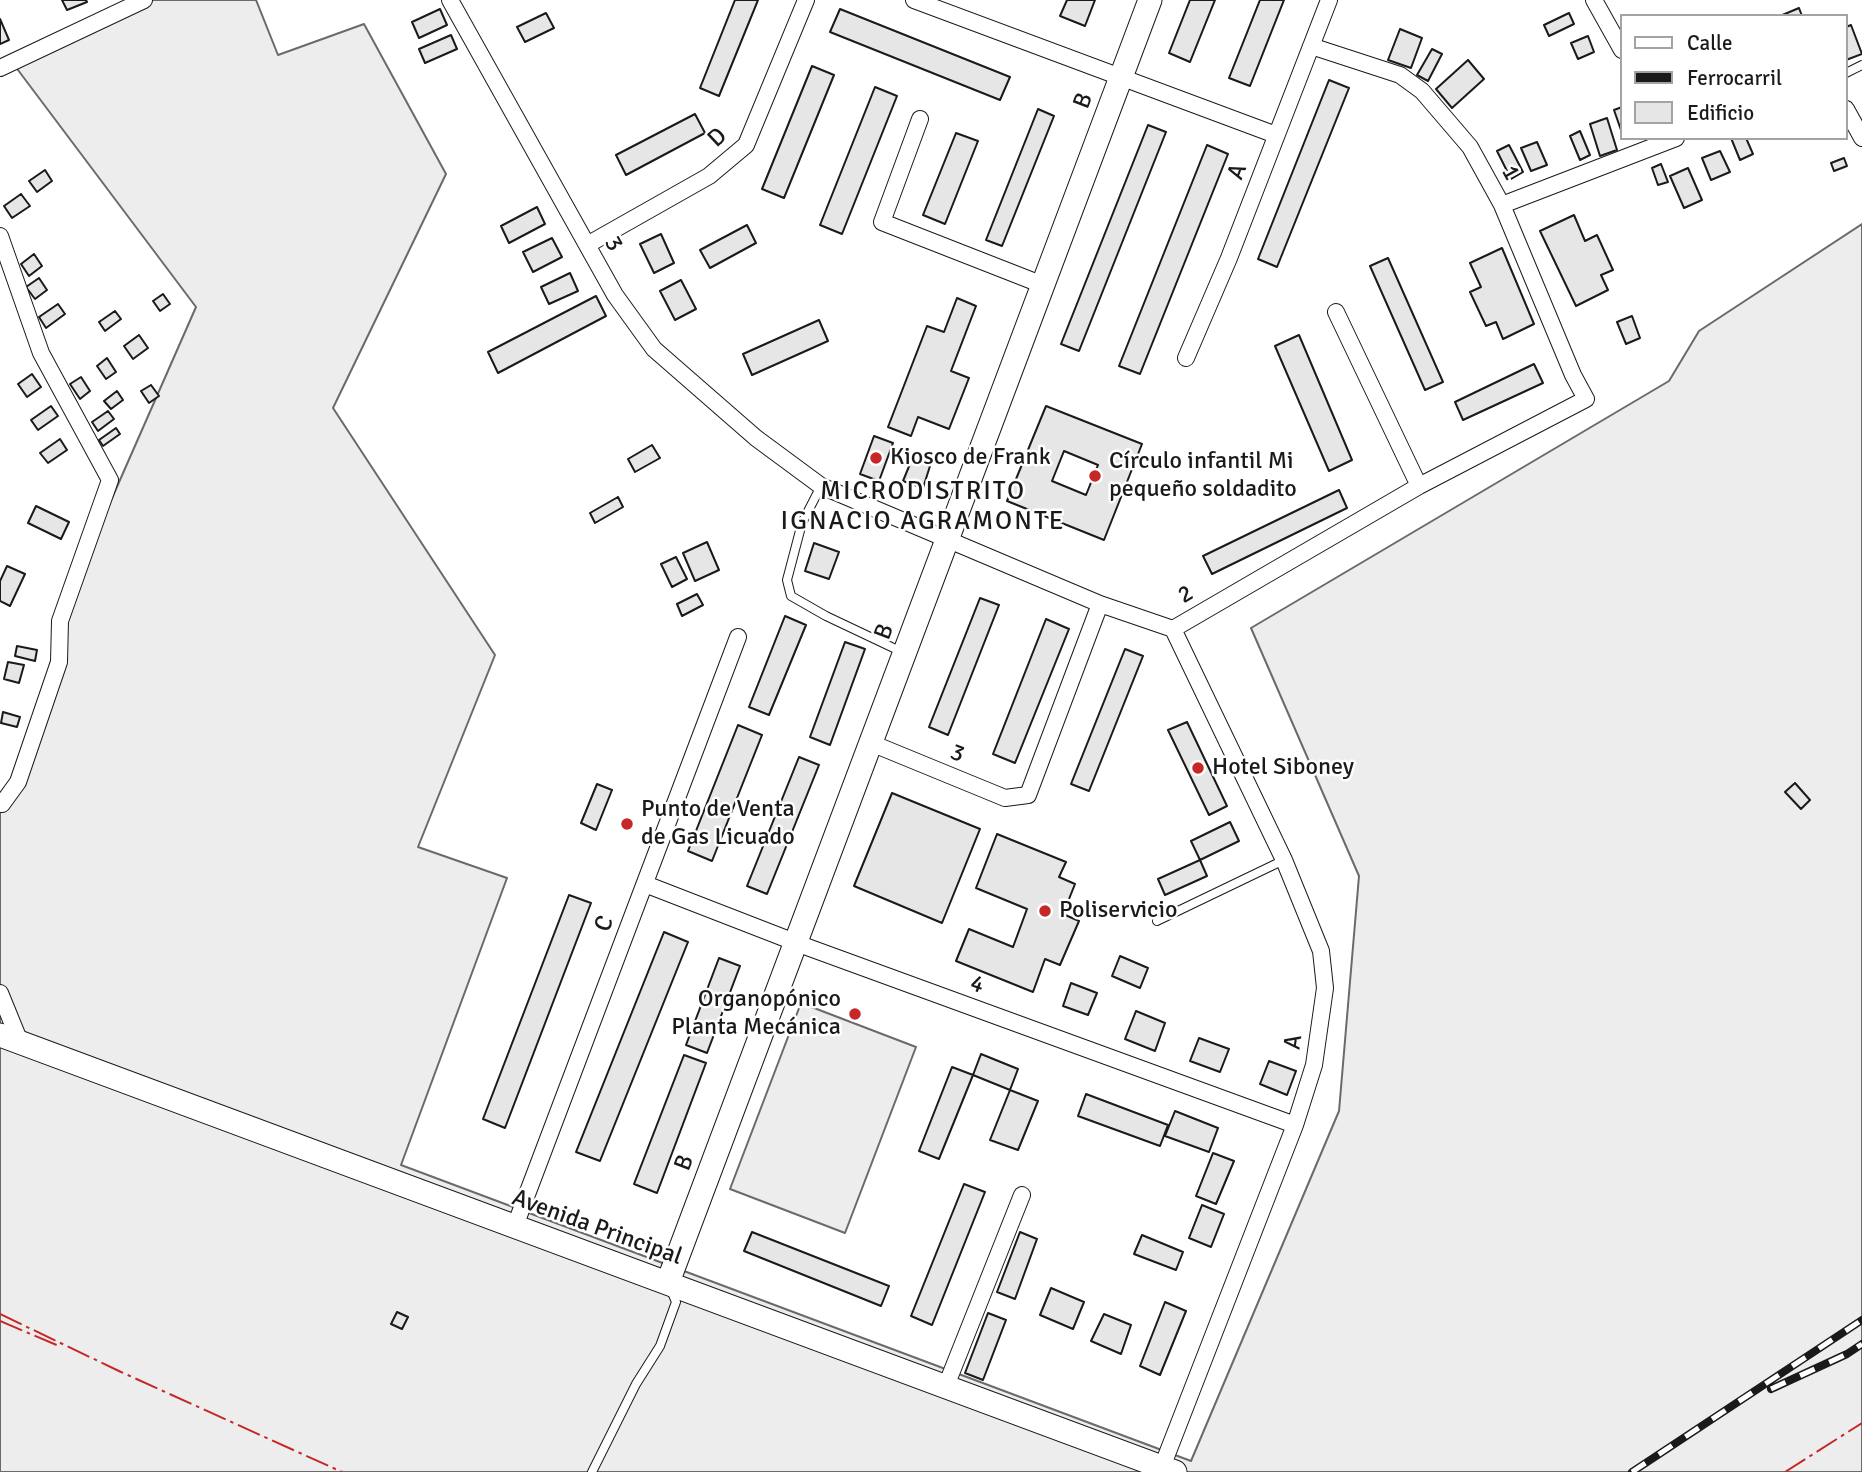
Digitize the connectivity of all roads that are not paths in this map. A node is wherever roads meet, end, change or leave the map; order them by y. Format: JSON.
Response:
{"nodes":[{"id":1,"x":144,"y":0,"type":"edge"},
{"id":2,"x":450,"y":0,"type":"edge"},
{"id":3,"x":806,"y":0,"type":"edge"},
{"id":4,"x":914,"y":0,"type":"edge"},
{"id":5,"x":1150,"y":0,"type":"edge"},
{"id":6,"x":1329,"y":0,"type":"edge"},
{"id":7,"x":1594,"y":0,"type":"edge"},
{"id":8,"x":1311,"y":46,"type":"junction"},
{"id":9,"x":1620,"y":46,"type":"edge"},
{"id":10,"x":0,"y":68,"type":"edge"},
{"id":11,"x":1122,"y":76,"type":"junction"},
{"id":12,"x":1848,"y":113,"type":"edge"},
{"id":13,"x":920,"y":119,"type":"dead end"},
{"id":14,"x":1276,"y":135,"type":"junction"},
{"id":15,"x":1862,"y":138,"type":"edge"},
{"id":16,"x":1671,"y":140,"type":"edge"},
{"id":17,"x":1502,"y":205,"type":"junction"},
{"id":18,"x":0,"y":236,"type":"edge"},
{"id":19,"x":587,"y":245,"type":"junction"},
{"id":20,"x":1043,"y":285,"type":"junction"},
{"id":21,"x":1336,"y":312,"type":"dead end"},
{"id":22,"x":1186,"y":359,"type":"dead end"},
{"id":23,"x":1586,"y":399,"type":"joint"},
{"id":24,"x":792,"y":466,"type":"joint"},
{"id":25,"x":821,"y":486,"type":"junction"},
{"id":26,"x":1419,"y":486,"type":"junction"},
{"id":27,"x":947,"y":541,"type":"junction"},
{"id":28,"x":1100,"y":604,"type":"junction"},
{"id":29,"x":1173,"y":629,"type":"junction"},
{"id":30,"x":738,"y":637,"type":"dead end"},
{"id":31,"x":905,"y":653,"type":"junction"},
{"id":32,"x":870,"y":743,"type":"junction"},
{"id":33,"x":0,"y":804,"type":"edge"},
{"id":34,"x":1284,"y":860,"type":"junction"},
{"id":35,"x":645,"y":884,"type":"junction"},
{"id":36,"x":1157,"y":921,"type":"dead end"},
{"id":37,"x":796,"y":942,"type":"junction"},
{"id":38,"x":0,"y":993,"type":"edge"},
{"id":39,"x":10,"y":1039,"type":"edge"},
{"id":40,"x":1295,"y":1125,"type":"junction"},
{"id":41,"x":1022,"y":1195,"type":"dead end"},
{"id":42,"x":514,"y":1226,"type":"junction"},
{"id":43,"x":668,"y":1282,"type":"junction"},
{"id":44,"x":946,"y":1386,"type":"junction"},
{"id":45,"x":1169,"y":1470,"type":"edge"},
{"id":46,"x":592,"y":1472,"type":"edge"}],
"edges":[{"from":1,"to":10,"type":"street"},
{"from":2,"to":19,"type":"street","name":"3"},
{"from":3,"to":19,"type":"street","name":"D"},
{"from":4,"to":11,"type":"street"},
{"from":5,"to":11,"type":"street","name":"B"},
{"from":6,"to":8,"type":"street","name":"A"},
{"from":7,"to":9,"type":"street"},
{"from":8,"to":14,"type":"street","name":"A"},
{"from":8,"to":17,"type":"street","name":"1"},
{"from":11,"to":14,"type":"street"},
{"from":11,"to":20,"type":"street","name":"B"},
{"from":12,"to":15,"type":"street"},
{"from":13,"to":20,"type":"street"},
{"from":14,"to":22,"type":"street","name":"A"},
{"from":16,"to":17,"type":"street"},
{"from":17,"to":23,"type":"street","name":"1"},
{"from":18,"to":33,"type":"street"},
{"from":19,"to":24,"type":"street","name":"3"},
{"from":20,"to":27,"type":"street","name":"B"},
{"from":21,"to":26,"type":"street"},
{"from":23,"to":26,"type":"street","name":"2"},
{"from":24,"to":25,"type":"street","name":"2"},
{"from":25,"to":27,"type":"street","name":"2"},
{"from":25,"to":31,"type":"lane"},
{"from":26,"to":29,"type":"street","name":"2"},
{"from":27,"to":28,"type":"street","name":"2"},
{"from":27,"to":31,"type":"street","name":"B"},
{"from":28,"to":29,"type":"street","name":"2"},
{"from":28,"to":32,"type":"street","name":"3"},
{"from":29,"to":34,"type":"street","name":"A"},
{"from":30,"to":35,"type":"street","name":"C"},
{"from":31,"to":32,"type":"street","name":"B"},
{"from":32,"to":37,"type":"street","name":"B"},
{"from":34,"to":36,"type":"lane"},
{"from":34,"to":40,"type":"street","name":"A"},
{"from":35,"to":37,"type":"street","name":"4"},
{"from":35,"to":42,"type":"street","name":"C"},
{"from":37,"to":40,"type":"street","name":"4"},
{"from":37,"to":43,"type":"street","name":"B"},
{"from":38,"to":39,"type":"street"},
{"from":39,"to":42,"type":"street","name":"Avenida Principal"},
{"from":40,"to":45,"type":"street","name":"A"},
{"from":41,"to":44,"type":"street"},
{"from":42,"to":43,"type":"street","name":"Avenida Principal"},
{"from":43,"to":44,"type":"street","name":"Avenida Principal"},
{"from":43,"to":46,"type":"lane"},
{"from":44,"to":45,"type":"street","name":"Avenida Principal"}]}
